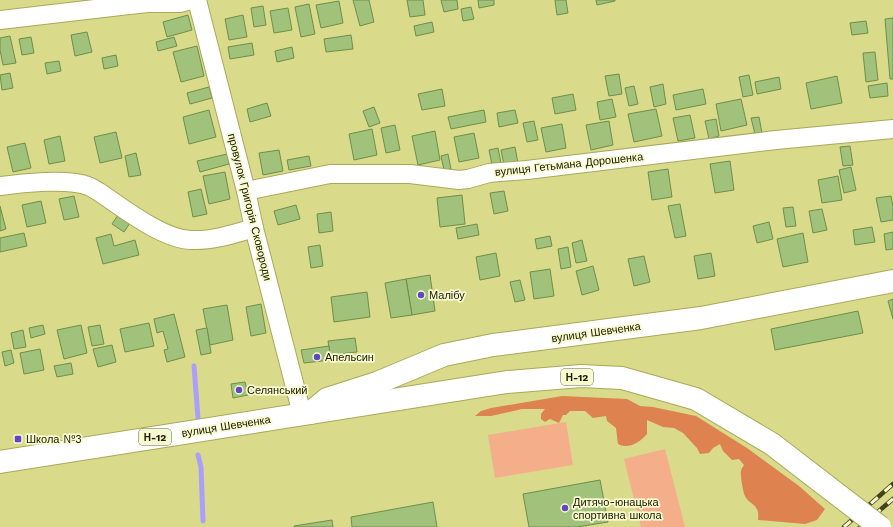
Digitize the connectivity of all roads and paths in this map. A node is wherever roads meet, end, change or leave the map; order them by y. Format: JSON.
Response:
{"nodes":[{"id":1,"x":191,"y":0,"type":"edge"},
{"id":2,"x":197,"y":0,"type":"edge"},
{"id":3,"x":0,"y":20,"type":"edge"},
{"id":4,"x":893,"y":129,"type":"edge"},
{"id":5,"x":0,"y":186,"type":"edge"},
{"id":6,"x":246,"y":191,"type":"junction"},
{"id":7,"x":254,"y":228,"type":"junction"},
{"id":8,"x":893,"y":281,"type":"edge"},
{"id":9,"x":306,"y":413,"type":"junction"},
{"id":10,"x":0,"y":462,"type":"edge"},
{"id":11,"x":880,"y":527,"type":"edge"}],
"edges":[{"from":1,"to":3,"type":"street"},
{"from":2,"to":6,"type":"street","name":"провулок Григорія Сковороди"},
{"from":4,"to":6,"type":"street","name":"вулиця Гетьмана Дорошенка"},
{"from":5,"to":7,"type":"street"},
{"from":6,"to":7,"type":"street","name":"провулок Григорія Сковороди"},
{"from":7,"to":9,"type":"street","name":"провулок Григорія Сковороди"},
{"from":8,"to":9,"type":"main road","name":"вулиця Шевченка"},
{"from":9,"to":10,"type":"main road","name":"вулиця Шевченка","number":"Н-12"},
{"from":9,"to":11,"type":"main road","name":"вулиця Шевченка","number":"Н-12","bridge":true}]}
